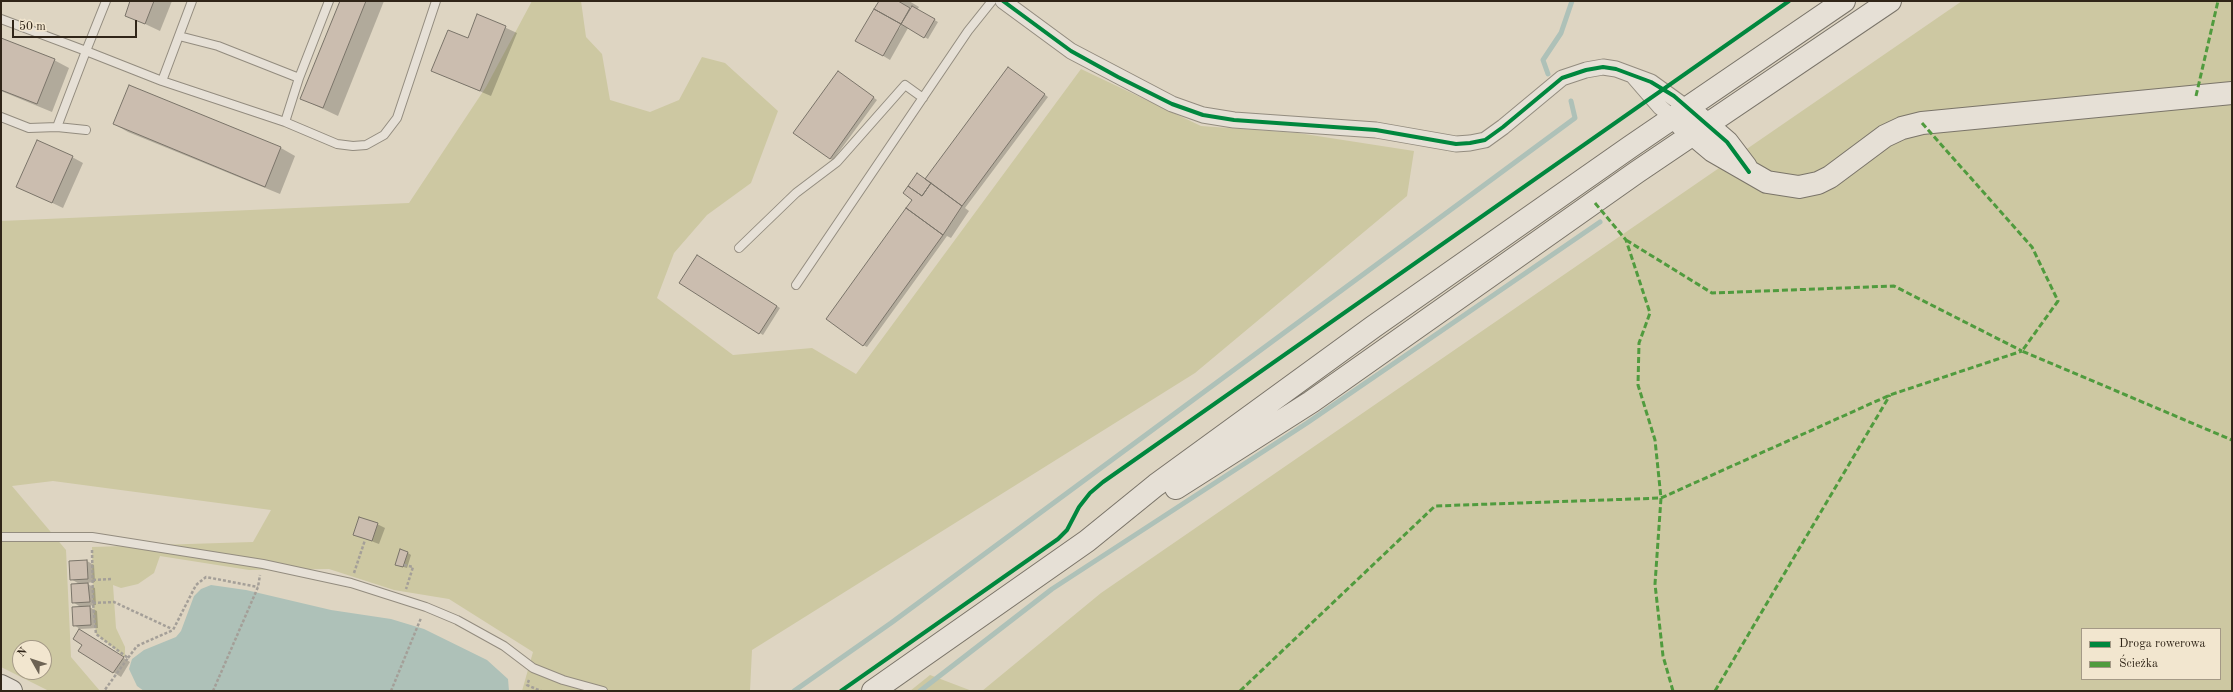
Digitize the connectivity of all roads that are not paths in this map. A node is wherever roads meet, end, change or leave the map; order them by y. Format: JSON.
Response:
{"nodes":[{"id":1,"x":106,"y":1,"type":"edge"},
{"id":2,"x":192,"y":1,"type":"edge"},
{"id":3,"x":329,"y":1,"type":"edge"},
{"id":4,"x":436,"y":1,"type":"edge"},
{"id":5,"x":992,"y":1,"type":"edge"},
{"id":6,"x":1003,"y":1,"type":"edge"},
{"id":7,"x":1844,"y":1,"type":"edge"},
{"id":8,"x":1890,"y":1,"type":"edge"},
{"id":9,"x":1,"y":18,"type":"edge"},
{"id":10,"x":178,"y":36,"type":"junction"},
{"id":11,"x":86,"y":51,"type":"junction"},
{"id":12,"x":299,"y":78,"type":"junction"},
{"id":13,"x":162,"y":81,"type":"junction"},
{"id":14,"x":2232,"y":92,"type":"edge"},
{"id":15,"x":922,"y":98,"type":"junction"},
{"id":16,"x":1680,"y":113,"type":"junction"},
{"id":17,"x":1,"y":117,"type":"edge"},
{"id":18,"x":285,"y":122,"type":"junction"},
{"id":19,"x":57,"y":127,"type":"junction"},
{"id":20,"x":1700,"y":129,"type":"junction"},
{"id":21,"x":86,"y":130,"type":"dead end"},
{"id":22,"x":739,"y":248,"type":"dead end"},
{"id":23,"x":796,"y":285,"type":"dead end"},
{"id":24,"x":1,"y":537,"type":"edge"},
{"id":25,"x":1087,"y":541,"type":"junction"},
{"id":26,"x":1,"y":686,"type":"edge"},
{"id":27,"x":11,"y":691,"type":"edge"},
{"id":28,"x":603,"y":691,"type":"edge"},
{"id":29,"x":873,"y":691,"type":"edge"}],
"edges":[{"from":1,"to":11,"type":"lane"},
{"from":2,"to":10,"type":"lane"},
{"from":3,"to":12,"type":"lane"},
{"from":4,"to":18,"type":"lane"},
{"from":5,"to":15,"type":"lane"},
{"from":6,"to":16,"type":"street"},
{"from":7,"to":16,"type":"main road"},
{"from":8,"to":20,"type":"main road"},
{"from":9,"to":11,"type":"lane"},
{"from":10,"to":12,"type":"lane"},
{"from":10,"to":13,"type":"lane"},
{"from":11,"to":13,"type":"lane"},
{"from":11,"to":19,"type":"lane"},
{"from":12,"to":18,"type":"lane"},
{"from":13,"to":18,"type":"lane"},
{"from":14,"to":20,"type":"main road"},
{"from":15,"to":22,"type":"lane"},
{"from":15,"to":23,"type":"lane"},
{"from":16,"to":20,"type":"main road"},
{"from":16,"to":25,"type":"main road"},
{"from":17,"to":19,"type":"lane"},
{"from":19,"to":21,"type":"lane"},
{"from":20,"to":25,"type":"main road"},
{"from":24,"to":28,"type":"lane"},
{"from":25,"to":29,"type":"main road"},
{"from":26,"to":27,"type":"main road"}]}
